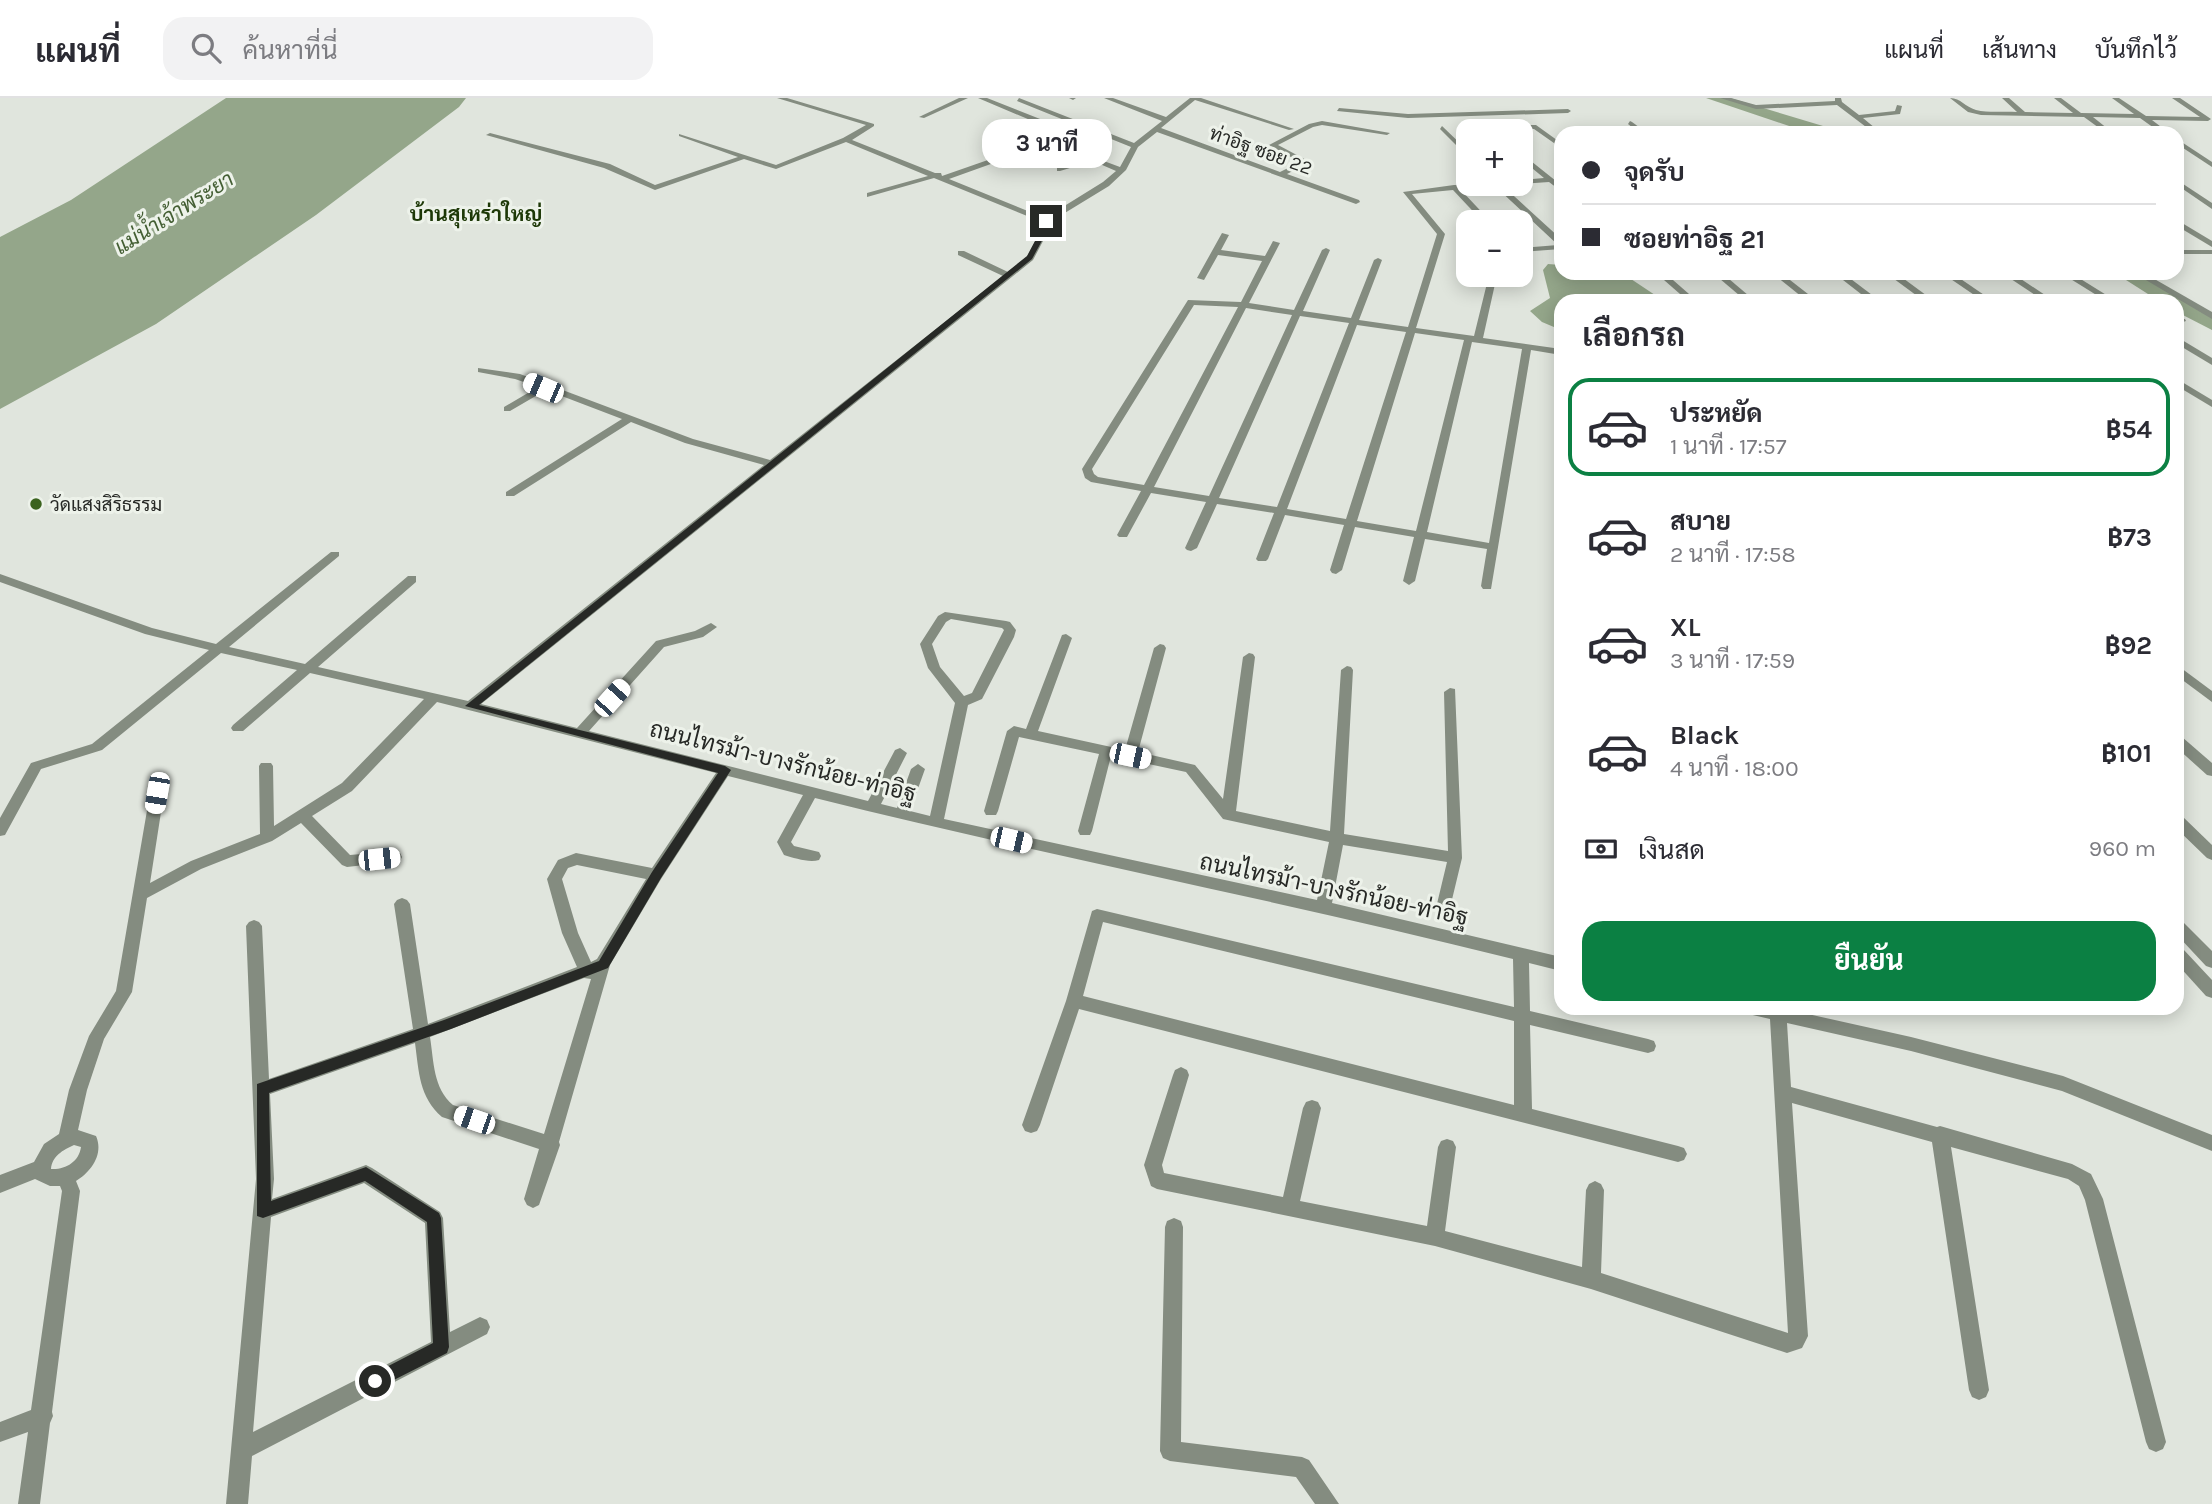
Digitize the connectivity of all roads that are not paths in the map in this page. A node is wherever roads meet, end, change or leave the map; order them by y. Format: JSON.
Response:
{"nodes":[{"id":1,"x":780,"y":98,"type":"edge"},
{"id":2,"x":965,"y":98,"type":"edge"},
{"id":3,"x":981,"y":98,"type":"edge"},
{"id":4,"x":1107,"y":98,"type":"edge"},
{"id":5,"x":1194,"y":98,"type":"edge"},
{"id":6,"x":1723,"y":98,"type":"edge"},
{"id":7,"x":1742,"y":98,"type":"edge"},
{"id":8,"x":1953,"y":98,"type":"edge"},
{"id":9,"x":2005,"y":98,"type":"edge"},
{"id":10,"x":2057,"y":98,"type":"edge"},
{"id":11,"x":2115,"y":98,"type":"edge"},
{"id":12,"x":2175,"y":98,"type":"edge"},
{"id":13,"x":2193,"y":98,"type":"edge"},
{"id":14,"x":1838,"y":99,"type":"edge"},
{"id":15,"x":1019,"y":100,"type":"edge"},
{"id":16,"x":1899,"y":106,"type":"dead end"},
{"id":17,"x":1769,"y":107,"type":"junction"},
{"id":18,"x":1339,"y":110,"type":"dead end"},
{"id":19,"x":2212,"y":110,"type":"edge"},
{"id":20,"x":1568,"y":111,"type":"dead end"},
{"id":21,"x":1479,"y":114,"type":"junction"},
{"id":22,"x":2024,"y":114,"type":"junction"},
{"id":23,"x":2082,"y":115,"type":"junction"},
{"id":24,"x":2141,"y":116,"type":"junction"},
{"id":25,"x":922,"y":117,"type":"dead end"},
{"id":26,"x":1857,"y":117,"type":"junction"},
{"id":27,"x":2208,"y":118,"type":"edge"},
{"id":28,"x":1483,"y":119,"type":"edge"},
{"id":29,"x":1167,"y":120,"type":"junction"},
{"id":30,"x":1630,"y":123,"type":"dead end"},
{"id":31,"x":1634,"y":126,"type":"edge"},
{"id":32,"x":1869,"y":126,"type":"edge"},
{"id":33,"x":2099,"y":126,"type":"edge"},
{"id":34,"x":2155,"y":126,"type":"edge"},
{"id":35,"x":1533,"y":127,"type":"edge"},
{"id":36,"x":1442,"y":128,"type":"dead end"},
{"id":37,"x":1156,"y":129,"type":"junction"},
{"id":38,"x":1291,"y":129,"type":"dead end"},
{"id":39,"x":1387,"y":133,"type":"dead end"},
{"id":40,"x":490,"y":135,"type":"dead end"},
{"id":41,"x":681,"y":135,"type":"dead end"},
{"id":42,"x":846,"y":140,"type":"junction"},
{"id":43,"x":1554,"y":141,"type":"edge"},
{"id":44,"x":1456,"y":143,"type":"edge"},
{"id":45,"x":1135,"y":146,"type":"junction"},
{"id":46,"x":2184,"y":146,"type":"edge"},
{"id":47,"x":741,"y":158,"type":"junction"},
{"id":48,"x":1533,"y":165,"type":"edge"},
{"id":49,"x":2212,"y":165,"type":"edge"},
{"id":50,"x":1060,"y":169,"type":"dead end"},
{"id":51,"x":1121,"y":170,"type":"junction"},
{"id":52,"x":1282,"y":174,"type":"junction"},
{"id":53,"x":942,"y":176,"type":"junction"},
{"id":54,"x":1550,"y":180,"type":"junction"},
{"id":55,"x":1533,"y":181,"type":"edge"},
{"id":56,"x":1554,"y":183,"type":"edge"},
{"id":57,"x":1454,"y":187,"type":"joint"},
{"id":58,"x":2184,"y":187,"type":"edge"},
{"id":59,"x":870,"y":195,"type":"dead end"},
{"id":60,"x":1511,"y":196,"type":"edge"},
{"id":61,"x":1356,"y":202,"type":"dead end"},
{"id":62,"x":2212,"y":207,"type":"edge"},
{"id":63,"x":1476,"y":210,"type":"edge"},
{"id":64,"x":1046,"y":221,"type":"junction"},
{"id":65,"x":2184,"y":227,"type":"edge"},
{"id":66,"x":1225,"y":235,"type":"dead end"},
{"id":67,"x":1554,"y":238,"type":"edge"},
{"id":68,"x":1276,"y":243,"type":"dead end"},
{"id":69,"x":2212,"y":245,"type":"edge"},
{"id":70,"x":1554,"y":246,"type":"edge"},
{"id":71,"x":1533,"y":248,"type":"edge"},
{"id":72,"x":1326,"y":250,"type":"dead end"},
{"id":73,"x":1215,"y":252,"type":"junction"},
{"id":74,"x":2184,"y":252,"type":"edge"},
{"id":75,"x":2212,"y":252,"type":"edge"},
{"id":76,"x":961,"y":253,"type":"dead end"},
{"id":77,"x":1267,"y":259,"type":"junction"},
{"id":78,"x":1378,"y":260,"type":"dead end"},
{"id":79,"x":1008,"y":275,"type":"junction"},
{"id":80,"x":1201,"y":278,"type":"dead end"},
{"id":81,"x":1668,"y":280,"type":"edge"},
{"id":82,"x":1726,"y":280,"type":"edge"},
{"id":83,"x":1785,"y":280,"type":"edge"},
{"id":84,"x":1848,"y":280,"type":"edge"},
{"id":85,"x":1900,"y":280,"type":"edge"},
{"id":86,"x":1957,"y":280,"type":"edge"},
{"id":87,"x":2017,"y":280,"type":"edge"},
{"id":88,"x":2077,"y":280,"type":"edge"},
{"id":89,"x":2150,"y":280,"type":"edge"},
{"id":90,"x":1489,"y":287,"type":"edge"},
{"id":91,"x":1685,"y":294,"type":"edge"},
{"id":92,"x":1742,"y":294,"type":"edge"},
{"id":93,"x":1804,"y":294,"type":"edge"},
{"id":94,"x":1866,"y":294,"type":"edge"},
{"id":95,"x":1920,"y":294,"type":"edge"},
{"id":96,"x":1978,"y":294,"type":"edge"},
{"id":97,"x":2039,"y":294,"type":"edge"},
{"id":98,"x":2100,"y":294,"type":"edge"},
{"id":99,"x":2174,"y":294,"type":"edge"},
{"id":100,"x":2184,"y":300,"type":"edge"},
{"id":101,"x":1243,"y":305,"type":"junction"},
{"id":102,"x":1298,"y":313,"type":"junction"},
{"id":103,"x":2212,"y":316,"type":"edge"},
{"id":104,"x":1354,"y":321,"type":"junction"},
{"id":105,"x":1411,"y":328,"type":"junction"},
{"id":106,"x":1473,"y":338,"type":"junction"},
{"id":107,"x":2184,"y":344,"type":"edge"},
{"id":108,"x":1527,"y":347,"type":"junction"},
{"id":109,"x":1554,"y":351,"type":"edge"},
{"id":110,"x":2212,"y":362,"type":"edge"},
{"id":111,"x":481,"y":370,"type":"dead end"},
{"id":112,"x":2184,"y":386,"type":"edge"},
{"id":113,"x":543,"y":388,"type":"junction"},
{"id":114,"x":2212,"y":404,"type":"edge"},
{"id":115,"x":507,"y":409,"type":"dead end"},
{"id":116,"x":629,"y":419,"type":"junction"},
{"id":117,"x":772,"y":464,"type":"junction"},
{"id":118,"x":1147,"y":488,"type":"junction"},
{"id":119,"x":510,"y":494,"type":"dead end"},
{"id":120,"x":1213,"y":499,"type":"junction"},
{"id":121,"x":1281,"y":511,"type":"junction"},
{"id":122,"x":1351,"y":523,"type":"junction"},
{"id":123,"x":1123,"y":535,"type":"dead end"},
{"id":124,"x":1420,"y":535,"type":"junction"},
{"id":125,"x":1494,"y":547,"type":"junction"},
{"id":126,"x":1191,"y":548,"type":"dead end"},
{"id":127,"x":335,"y":554,"type":"dead end"},
{"id":128,"x":1262,"y":559,"type":"dead end"},
{"id":129,"x":1336,"y":570,"type":"dead end"},
{"id":130,"x":0,"y":578,"type":"edge"},
{"id":131,"x":412,"y":579,"type":"dead end"},
{"id":132,"x":1409,"y":581,"type":"dead end"},
{"id":133,"x":1487,"y":586,"type":"dead end"},
{"id":134,"x":711,"y":627,"type":"dead end"},
{"id":135,"x":1066,"y":638,"type":"dead end"},
{"id":136,"x":216,"y":648,"type":"junction"},
{"id":137,"x":1160,"y":648,"type":"dead end"},
{"id":138,"x":1249,"y":657,"type":"dead end"},
{"id":139,"x":307,"y":667,"type":"junction"},
{"id":140,"x":1347,"y":670,"type":"dead end"},
{"id":141,"x":2184,"y":675,"type":"edge"},
{"id":142,"x":1450,"y":692,"type":"dead end"},
{"id":143,"x":434,"y":697,"type":"junction"},
{"id":144,"x":2212,"y":698,"type":"edge"},
{"id":145,"x":962,"y":702,"type":"junction"},
{"id":146,"x":470,"y":706,"type":"junction"},
{"id":147,"x":238,"y":728,"type":"dead end"},
{"id":148,"x":579,"y":734,"type":"junction"},
{"id":149,"x":1030,"y":735,"type":"junction"},
{"id":150,"x":2184,"y":746,"type":"edge"},
{"id":151,"x":1106,"y":751,"type":"junction"},
{"id":152,"x":900,"y":753,"type":"dead end"},
{"id":153,"x":1130,"y":756,"type":"junction"},
{"id":154,"x":266,"y":766,"type":"dead end"},
{"id":155,"x":918,"y":769,"type":"dead end"},
{"id":156,"x":725,"y":770,"type":"junction"},
{"id":157,"x":2212,"y":771,"type":"edge"},
{"id":158,"x":811,"y":792,"type":"junction"},
{"id":159,"x":157,"y":793,"type":"dead end"},
{"id":160,"x":872,"y":807,"type":"junction"},
{"id":161,"x":991,"y":811,"type":"dead end"},
{"id":162,"x":902,"y":814,"type":"junction"},
{"id":163,"x":302,"y":815,"type":"junction"},
{"id":164,"x":1228,"y":815,"type":"junction"},
{"id":165,"x":936,"y":822,"type":"junction"},
{"id":166,"x":2184,"y":827,"type":"edge"},
{"id":167,"x":0,"y":831,"type":"edge"},
{"id":168,"x":1085,"y":831,"type":"dead end"},
{"id":169,"x":267,"y":837,"type":"junction"},
{"id":170,"x":1337,"y":838,"type":"junction"},
{"id":171,"x":2212,"y":854,"type":"edge"},
{"id":172,"x":814,"y":856,"type":"dead end"},
{"id":173,"x":395,"y":857,"type":"dead end"},
{"id":174,"x":1455,"y":858,"type":"junction"},
{"id":175,"x":656,"y":875,"type":"junction"},
{"id":176,"x":142,"y":894,"type":"junction"},
{"id":177,"x":402,"y":904,"type":"dead end"},
{"id":178,"x":1444,"y":908,"type":"dead end"},
{"id":179,"x":1323,"y":909,"type":"junction"},
{"id":180,"x":254,"y":926,"type":"dead end"},
{"id":181,"x":2184,"y":932,"type":"edge"},
{"id":182,"x":1521,"y":954,"type":"junction"},
{"id":183,"x":2184,"y":961,"type":"edge"},
{"id":184,"x":1554,"y":962,"type":"edge"},
{"id":185,"x":2212,"y":962,"type":"edge"},
{"id":186,"x":2191,"y":968,"type":"junction"},
{"id":187,"x":596,"y":969,"type":"junction"},
{"id":188,"x":2212,"y":991,"type":"edge"},
{"id":189,"x":1074,"y":1001,"type":"junction"},
{"id":190,"x":1778,"y":1015,"type":"edge"},
{"id":191,"x":1782,"y":1015,"type":"edge"},
{"id":192,"x":1522,"y":1016,"type":"junction"},
{"id":193,"x":423,"y":1033,"type":"junction"},
{"id":194,"x":1648,"y":1046,"type":"dead end"},
{"id":195,"x":1181,"y":1075,"type":"dead end"},
{"id":196,"x":261,"y":1089,"type":"junction"},
{"id":197,"x":1783,"y":1093,"type":"junction"},
{"id":198,"x":1312,"y":1108,"type":"dead end"},
{"id":199,"x":1523,"y":1115,"type":"junction"},
{"id":200,"x":1031,"y":1125,"type":"dead end"},
{"id":201,"x":1940,"y":1134,"type":"junction"},
{"id":202,"x":67,"y":1140,"type":"junction"},
{"id":203,"x":2212,"y":1143,"type":"edge"},
{"id":204,"x":551,"y":1145,"type":"junction"},
{"id":205,"x":1447,"y":1147,"type":"dead end"},
{"id":206,"x":1678,"y":1154,"type":"dead end"},
{"id":207,"x":41,"y":1168,"type":"junction"},
{"id":208,"x":65,"y":1177,"type":"junction"},
{"id":209,"x":0,"y":1184,"type":"edge"},
{"id":210,"x":1595,"y":1189,"type":"dead end"},
{"id":211,"x":533,"y":1199,"type":"dead end"},
{"id":212,"x":1290,"y":1206,"type":"junction"},
{"id":213,"x":263,"y":1211,"type":"junction"},
{"id":214,"x":1174,"y":1227,"type":"dead end"},
{"id":215,"x":1435,"y":1237,"type":"junction"},
{"id":216,"x":1591,"y":1279,"type":"junction"},
{"id":217,"x":480,"y":1327,"type":"dead end"},
{"id":218,"x":441,"y":1347,"type":"junction"},
{"id":219,"x":1979,"y":1390,"type":"dead end"},
{"id":220,"x":43,"y":1416,"type":"junction"},
{"id":221,"x":0,"y":1432,"type":"edge"},
{"id":222,"x":2156,"y":1443,"type":"dead end"},
{"id":223,"x":241,"y":1450,"type":"junction"},
{"id":224,"x":29,"y":1504,"type":"edge"},
{"id":225,"x":236,"y":1504,"type":"edge"},
{"id":226,"x":1328,"y":1504,"type":"edge"}],
"edges":[{"from":1,"to":42,"type":"street"},
{"from":2,"to":25,"type":"street"},
{"from":3,"to":53,"type":"street"},
{"from":4,"to":29,"type":"street"},
{"from":5,"to":29,"type":"street"},
{"from":5,"to":38,"type":"street"},
{"from":6,"to":17,"type":"street"},
{"from":7,"to":17,"type":"street"},
{"from":8,"to":22,"type":"street"},
{"from":9,"to":22,"type":"street"},
{"from":10,"to":23,"type":"street"},
{"from":11,"to":24,"type":"street"},
{"from":12,"to":27,"type":"street"},
{"from":13,"to":19,"type":"street"},
{"from":14,"to":17,"type":"street"},
{"from":14,"to":26,"type":"street"},
{"from":15,"to":45,"type":"street"},
{"from":16,"to":26,"type":"street"},
{"from":18,"to":21,"type":"street"},
{"from":20,"to":21,"type":"street"},
{"from":21,"to":28,"type":"street"},
{"from":22,"to":23,"type":"street"},
{"from":23,"to":24,"type":"street"},
{"from":23,"to":33,"type":"street"},
{"from":24,"to":27,"type":"street"},
{"from":24,"to":34,"type":"street"},
{"from":26,"to":32,"type":"street"},
{"from":29,"to":37,"type":"street"},
{"from":30,"to":31,"type":"street"},
{"from":35,"to":43,"type":"street"},
{"from":36,"to":44,"type":"street"},
{"from":37,"to":45,"type":"street"},
{"from":37,"to":52,"type":"street","name":"ท่าอิฐ ซอย 22"},
{"from":39,"to":52,"type":"street"},
{"from":40,"to":47,"type":"street"},
{"from":41,"to":47,"type":"street"},
{"from":42,"to":47,"type":"street"},
{"from":42,"to":53,"type":"street"},
{"from":45,"to":51,"type":"street"},
{"from":46,"to":49,"type":"street"},
{"from":48,"to":54,"type":"street"},
{"from":50,"to":51,"type":"street"},
{"from":51,"to":64,"type":"street"},
{"from":52,"to":61,"type":"street","name":"ท่าอิฐ ซอย 22"},
{"from":53,"to":59,"type":"street"},
{"from":53,"to":64,"type":"street"},
{"from":54,"to":55,"type":"street"},
{"from":54,"to":56,"type":"street"},
{"from":57,"to":63,"type":"street"},
{"from":57,"to":105,"type":"street"},
{"from":58,"to":62,"type":"street"},
{"from":60,"to":67,"type":"street"},
{"from":64,"to":79,"type":"street"},
{"from":65,"to":69,"type":"street"},
{"from":66,"to":73,"type":"street"},
{"from":68,"to":77,"type":"street"},
{"from":70,"to":71,"type":"street"},
{"from":72,"to":102,"type":"street"},
{"from":73,"to":77,"type":"street"},
{"from":73,"to":80,"type":"street"},
{"from":74,"to":75,"type":"street"},
{"from":76,"to":79,"type":"street"},
{"from":77,"to":101,"type":"street"},
{"from":78,"to":104,"type":"street"},
{"from":79,"to":117,"type":"street"},
{"from":81,"to":91,"type":"street"},
{"from":82,"to":92,"type":"street"},
{"from":83,"to":93,"type":"street"},
{"from":84,"to":94,"type":"street"},
{"from":85,"to":95,"type":"street"},
{"from":86,"to":96,"type":"street"},
{"from":87,"to":97,"type":"street"},
{"from":88,"to":98,"type":"street"},
{"from":89,"to":99,"type":"street"},
{"from":90,"to":106,"type":"street"},
{"from":100,"to":103,"type":"street"},
{"from":101,"to":102,"type":"street"},
{"from":101,"to":118,"type":"street"},
{"from":101,"to":118,"type":"street"},
{"from":102,"to":104,"type":"street"},
{"from":102,"to":120,"type":"street"},
{"from":104,"to":105,"type":"street"},
{"from":104,"to":121,"type":"street"},
{"from":105,"to":106,"type":"street"},
{"from":105,"to":122,"type":"street"},
{"from":106,"to":108,"type":"street"},
{"from":106,"to":124,"type":"street"},
{"from":107,"to":110,"type":"street"},
{"from":108,"to":109,"type":"street"},
{"from":108,"to":125,"type":"street"},
{"from":111,"to":113,"type":"street"},
{"from":112,"to":114,"type":"street"},
{"from":113,"to":115,"type":"street"},
{"from":113,"to":116,"type":"street"},
{"from":116,"to":117,"type":"street"},
{"from":116,"to":119,"type":"street"},
{"from":117,"to":146,"type":"street"},
{"from":118,"to":120,"type":"street"},
{"from":118,"to":123,"type":"street"},
{"from":120,"to":121,"type":"street"},
{"from":120,"to":126,"type":"street"},
{"from":121,"to":122,"type":"street"},
{"from":121,"to":128,"type":"street"},
{"from":122,"to":124,"type":"street"},
{"from":122,"to":129,"type":"street"},
{"from":124,"to":125,"type":"street"},
{"from":124,"to":132,"type":"street"},
{"from":125,"to":133,"type":"street"},
{"from":127,"to":136,"type":"street"},
{"from":130,"to":136,"type":"street","name":"ถนนไทรม้า-บางรักน้อย-ท่าอิฐ"},
{"from":131,"to":139,"type":"street"},
{"from":134,"to":148,"type":"street"},
{"from":135,"to":149,"type":"street"},
{"from":136,"to":139,"type":"street","name":"ถนนไทรม้า-บางรักน้อย-ท่าอิฐ"},
{"from":136,"to":167,"type":"street"},
{"from":137,"to":153,"type":"street"},
{"from":138,"to":164,"type":"street"},
{"from":139,"to":143,"type":"street","name":"ถนนไทรม้า-บางรักน้อย-ท่าอิฐ"},
{"from":139,"to":147,"type":"street"},
{"from":140,"to":170,"type":"street"},
{"from":141,"to":144,"type":"street"},
{"from":142,"to":174,"type":"street"},
{"from":143,"to":146,"type":"street","name":"ถนนไทรม้า-บางรักน้อย-ท่าอิฐ"},
{"from":143,"to":163,"type":"street"},
{"from":145,"to":145,"type":"street"},
{"from":145,"to":165,"type":"street"},
{"from":146,"to":148,"type":"street","name":"ถนนไทรม้า-บางรักน้อย-ท่าอิฐ"},
{"from":148,"to":156,"type":"street","name":"ถนนไทรม้า-บางรักน้อย-ท่าอิฐ"},
{"from":149,"to":151,"type":"street"},
{"from":149,"to":161,"type":"street"},
{"from":150,"to":157,"type":"street"},
{"from":151,"to":153,"type":"street"},
{"from":151,"to":168,"type":"street"},
{"from":152,"to":160,"type":"street"},
{"from":153,"to":164,"type":"street"},
{"from":154,"to":169,"type":"street"},
{"from":155,"to":162,"type":"street"},
{"from":156,"to":158,"type":"street","name":"ถนนไทรม้า-บางรักน้อย-ท่าอิฐ"},
{"from":156,"to":175,"type":"street"},
{"from":158,"to":160,"type":"street","name":"ถนนไทรม้า-บางรักน้อย-ท่าอิฐ"},
{"from":158,"to":172,"type":"street"},
{"from":159,"to":176,"type":"street"},
{"from":160,"to":162,"type":"street","name":"ถนนไทรม้า-บางรักน้อย-ท่าอิฐ"},
{"from":162,"to":165,"type":"street","name":"ถนนไทรม้า-บางรักน้อย-ท่าอิฐ"},
{"from":163,"to":169,"type":"street"},
{"from":163,"to":173,"type":"street"},
{"from":164,"to":170,"type":"street"},
{"from":165,"to":179,"type":"street","name":"ถนนไทรม้า-บางรักน้อย-ท่าอิฐ"},
{"from":166,"to":171,"type":"street"},
{"from":169,"to":176,"type":"street"},
{"from":170,"to":174,"type":"street"},
{"from":170,"to":179,"type":"street"},
{"from":174,"to":178,"type":"street"},
{"from":175,"to":187,"type":"street"},
{"from":175,"to":187,"type":"street"},
{"from":176,"to":202,"type":"street"},
{"from":177,"to":193,"type":"street"},
{"from":179,"to":182,"type":"street","name":"ถนนไทรม้า-บางรักน้อย-ท่าอิฐ"},
{"from":180,"to":196,"type":"street"},
{"from":181,"to":185,"type":"street"},
{"from":182,"to":184,"type":"street","name":"ถนนไทรม้า-บางรักน้อย-ท่าอิฐ"},
{"from":182,"to":192,"type":"street"},
{"from":183,"to":186,"type":"street"},
{"from":185,"to":186,"type":"street"},
{"from":186,"to":188,"type":"street"},
{"from":187,"to":193,"type":"street"},
{"from":187,"to":204,"type":"street"},
{"from":189,"to":192,"type":"street"},
{"from":189,"to":199,"type":"street"},
{"from":189,"to":200,"type":"street"},
{"from":190,"to":197,"type":"street"},
{"from":191,"to":203,"type":"street"},
{"from":192,"to":194,"type":"street"},
{"from":192,"to":199,"type":"street"},
{"from":193,"to":196,"type":"street"},
{"from":193,"to":204,"type":"street"},
{"from":195,"to":212,"type":"street"},
{"from":196,"to":213,"type":"street"},
{"from":197,"to":201,"type":"street"},
{"from":197,"to":216,"type":"street"},
{"from":198,"to":212,"type":"street"},
{"from":199,"to":206,"type":"street"},
{"from":201,"to":219,"type":"street"},
{"from":201,"to":222,"type":"street"},
{"from":202,"to":207,"type":"street"},
{"from":202,"to":208,"type":"street"},
{"from":204,"to":211,"type":"street"},
{"from":205,"to":215,"type":"street"},
{"from":207,"to":208,"type":"street"},
{"from":207,"to":209,"type":"street"},
{"from":208,"to":220,"type":"street"},
{"from":210,"to":216,"type":"street"},
{"from":212,"to":215,"type":"street"},
{"from":213,"to":218,"type":"street"},
{"from":213,"to":223,"type":"street"},
{"from":214,"to":226,"type":"street"},
{"from":215,"to":216,"type":"street"},
{"from":217,"to":218,"type":"street"},
{"from":218,"to":223,"type":"street"},
{"from":220,"to":221,"type":"street"},
{"from":220,"to":224,"type":"street"},
{"from":223,"to":225,"type":"street"}]}
